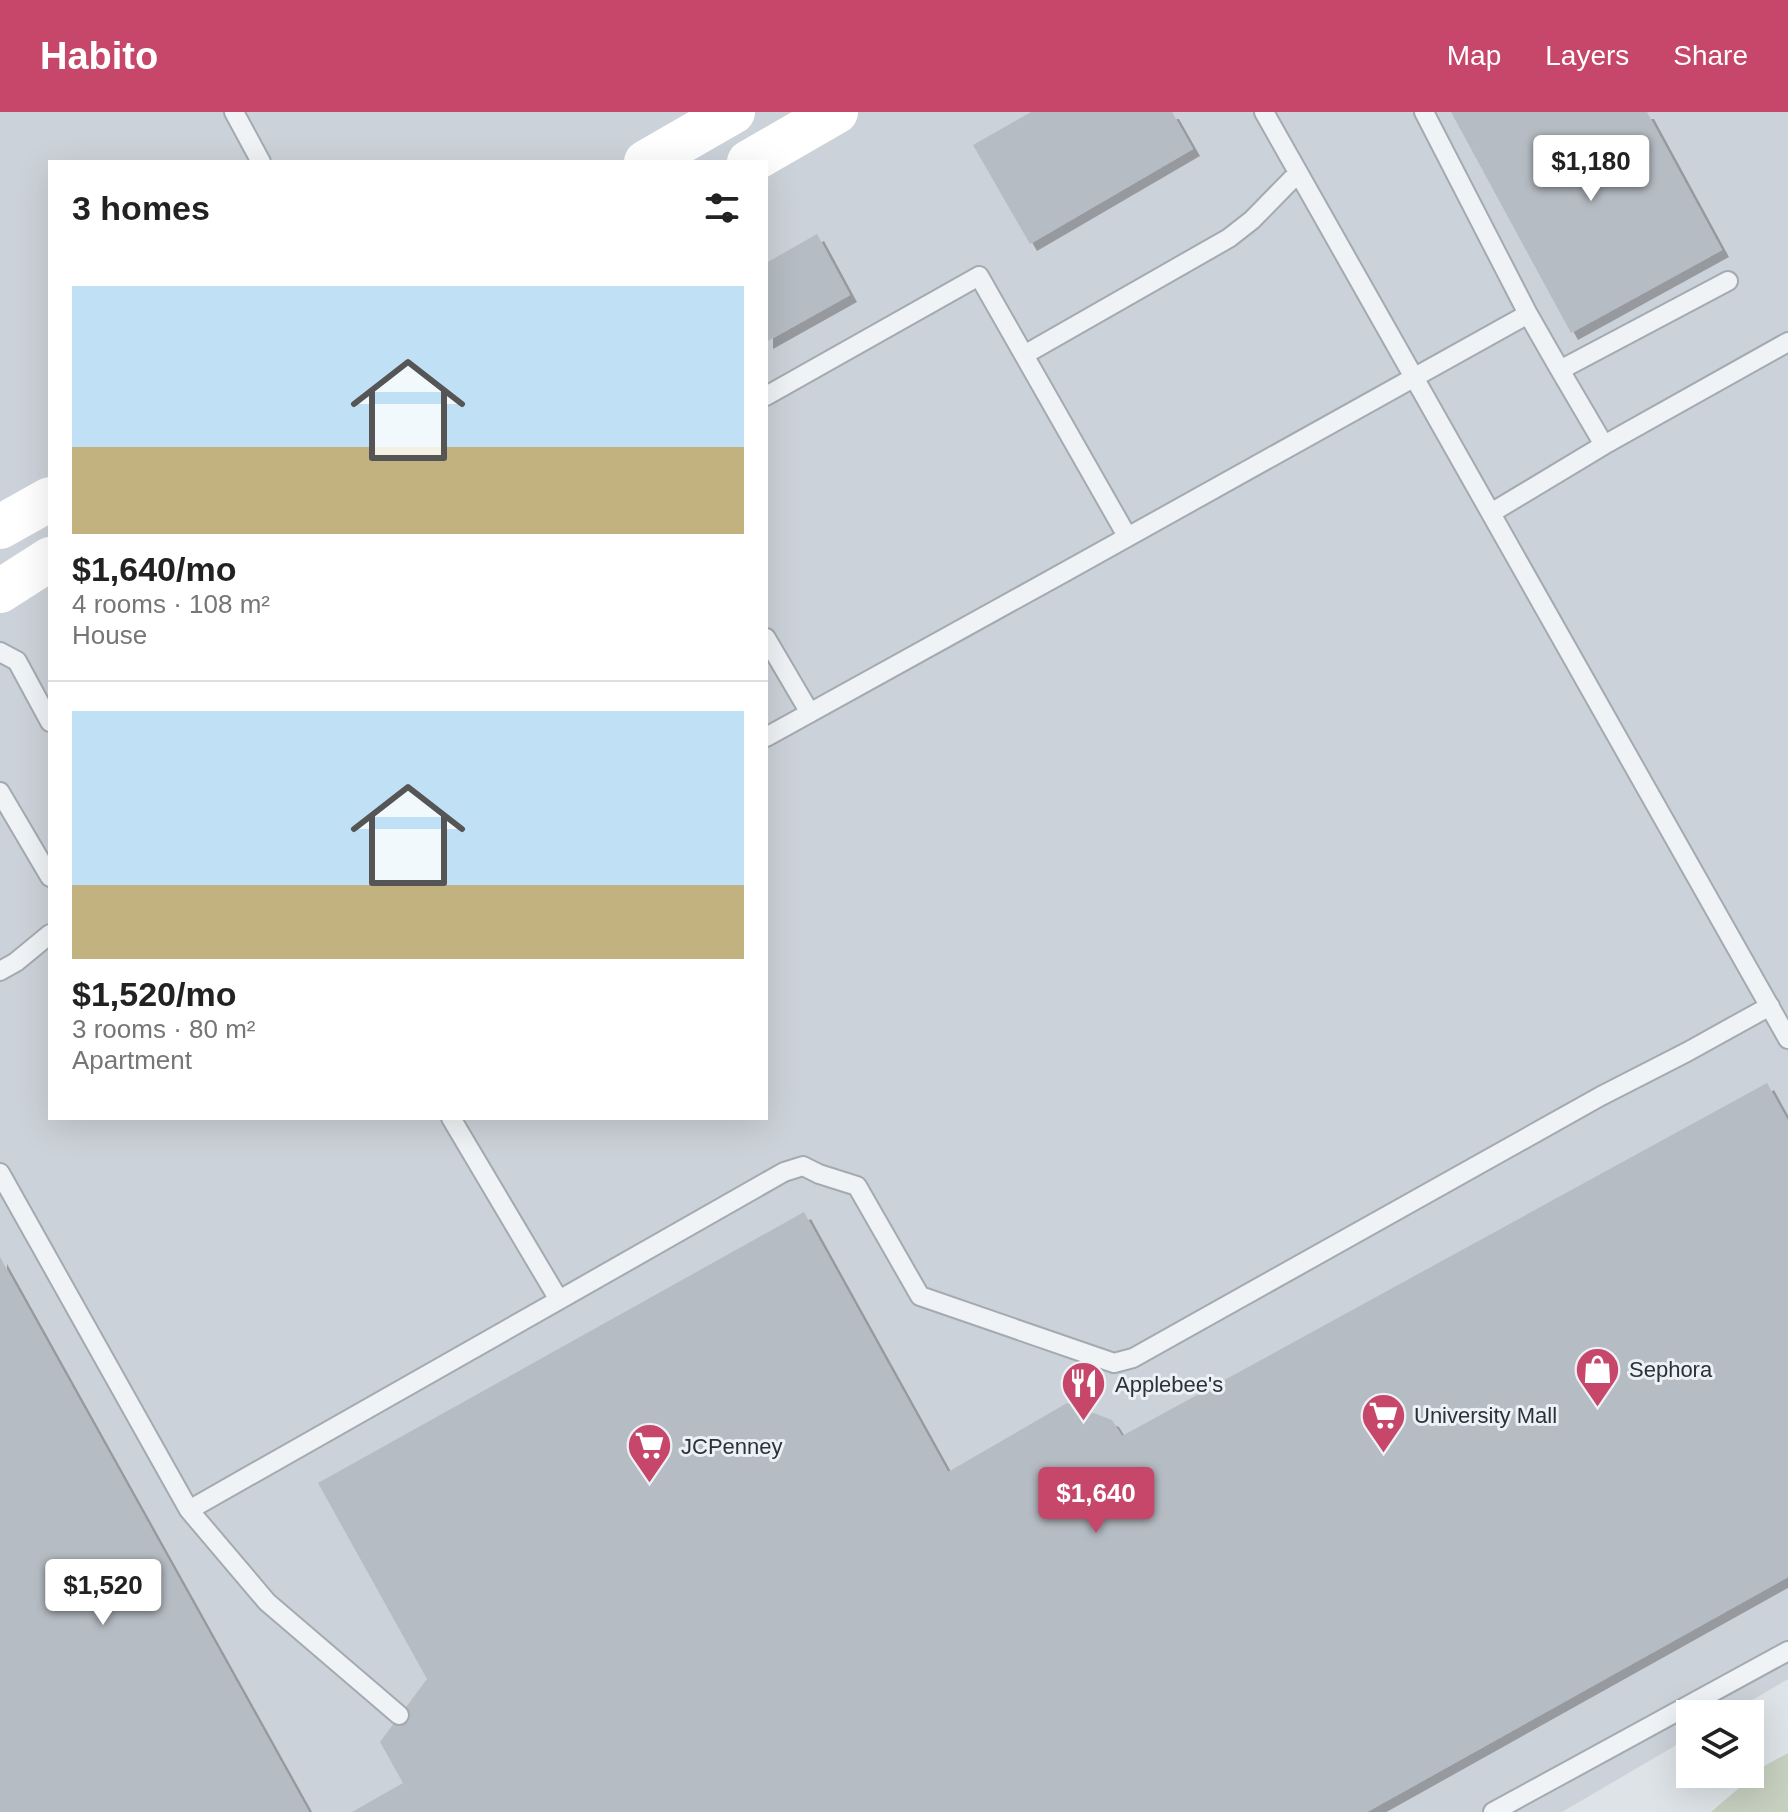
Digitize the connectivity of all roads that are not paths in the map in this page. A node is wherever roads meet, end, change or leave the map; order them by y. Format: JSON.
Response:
{"nodes":[{"id":1,"x":234,"y":112,"type":"edge"},
{"id":2,"x":733,"y":112,"type":"edge"},
{"id":3,"x":836,"y":112,"type":"edge"},
{"id":4,"x":1264,"y":112,"type":"edge"},
{"id":5,"x":1424,"y":112,"type":"edge"},
{"id":6,"x":260,"y":160,"type":"edge"},
{"id":7,"x":649,"y":160,"type":"edge"},
{"id":8,"x":752,"y":160,"type":"edge"},
{"id":9,"x":1298,"y":173,"type":"junction"},
{"id":10,"x":1728,"y":281,"type":"dead end"},
{"id":11,"x":1528,"y":314,"type":"junction"},
{"id":12,"x":1788,"y":342,"type":"edge"},
{"id":13,"x":1024,"y":355,"type":"junction"},
{"id":14,"x":1560,"y":370,"type":"junction"},
{"id":15,"x":1413,"y":377,"type":"junction"},
{"id":16,"x":768,"y":395,"type":"edge"},
{"id":17,"x":1604,"y":445,"type":"junction"},
{"id":18,"x":48,"y":500,"type":"edge"},
{"id":19,"x":1491,"y":513,"type":"junction"},
{"id":20,"x":0,"y":527,"type":"edge"},
{"id":21,"x":1127,"y":536,"type":"junction"},
{"id":22,"x":48,"y":560,"type":"edge"},
{"id":23,"x":0,"y":591,"type":"edge"},
{"id":24,"x":768,"y":641,"type":"edge"},
{"id":25,"x":0,"y":652,"type":"edge"},
{"id":26,"x":810,"y":713,"type":"junction"},
{"id":27,"x":48,"y":718,"type":"edge"},
{"id":28,"x":768,"y":736,"type":"edge"},
{"id":29,"x":0,"y":792,"type":"edge"},
{"id":30,"x":48,"y":874,"type":"edge"},
{"id":31,"x":48,"y":936,"type":"edge"},
{"id":32,"x":0,"y":971,"type":"edge"},
{"id":33,"x":1770,"y":1006,"type":"junction"},
{"id":34,"x":1788,"y":1039,"type":"edge"},
{"id":35,"x":452,"y":1120,"type":"edge"},
{"id":36,"x":0,"y":1173,"type":"edge"},
{"id":37,"x":559,"y":1300,"type":"junction"},
{"id":38,"x":189,"y":1510,"type":"junction"},
{"id":39,"x":1788,"y":1651,"type":"edge"},
{"id":40,"x":399,"y":1715,"type":"dead end"},
{"id":41,"x":1493,"y":1812,"type":"edge"}],
"edges":[{"from":1,"to":6,"type":"lane"},
{"from":2,"to":7,"type":"main road"},
{"from":3,"to":8,"type":"main road"},
{"from":4,"to":9,"type":"lane"},
{"from":5,"to":11,"type":"lane"},
{"from":9,"to":13,"type":"lane"},
{"from":9,"to":15,"type":"lane"},
{"from":10,"to":14,"type":"lane"},
{"from":11,"to":14,"type":"lane"},
{"from":11,"to":15,"type":"lane"},
{"from":12,"to":17,"type":"lane"},
{"from":13,"to":16,"type":"lane"},
{"from":13,"to":21,"type":"lane"},
{"from":14,"to":17,"type":"lane"},
{"from":15,"to":19,"type":"lane"},
{"from":15,"to":21,"type":"lane"},
{"from":17,"to":19,"type":"lane"},
{"from":18,"to":20,"type":"main road"},
{"from":19,"to":33,"type":"lane"},
{"from":21,"to":26,"type":"lane"},
{"from":22,"to":23,"type":"main road"},
{"from":24,"to":26,"type":"lane"},
{"from":25,"to":27,"type":"lane"},
{"from":26,"to":28,"type":"lane"},
{"from":29,"to":30,"type":"lane"},
{"from":31,"to":32,"type":"lane"},
{"from":33,"to":34,"type":"lane"},
{"from":33,"to":37,"type":"lane"},
{"from":35,"to":37,"type":"lane"},
{"from":36,"to":38,"type":"lane"},
{"from":37,"to":38,"type":"lane"},
{"from":38,"to":40,"type":"lane"},
{"from":39,"to":41,"type":"lane"}]}
